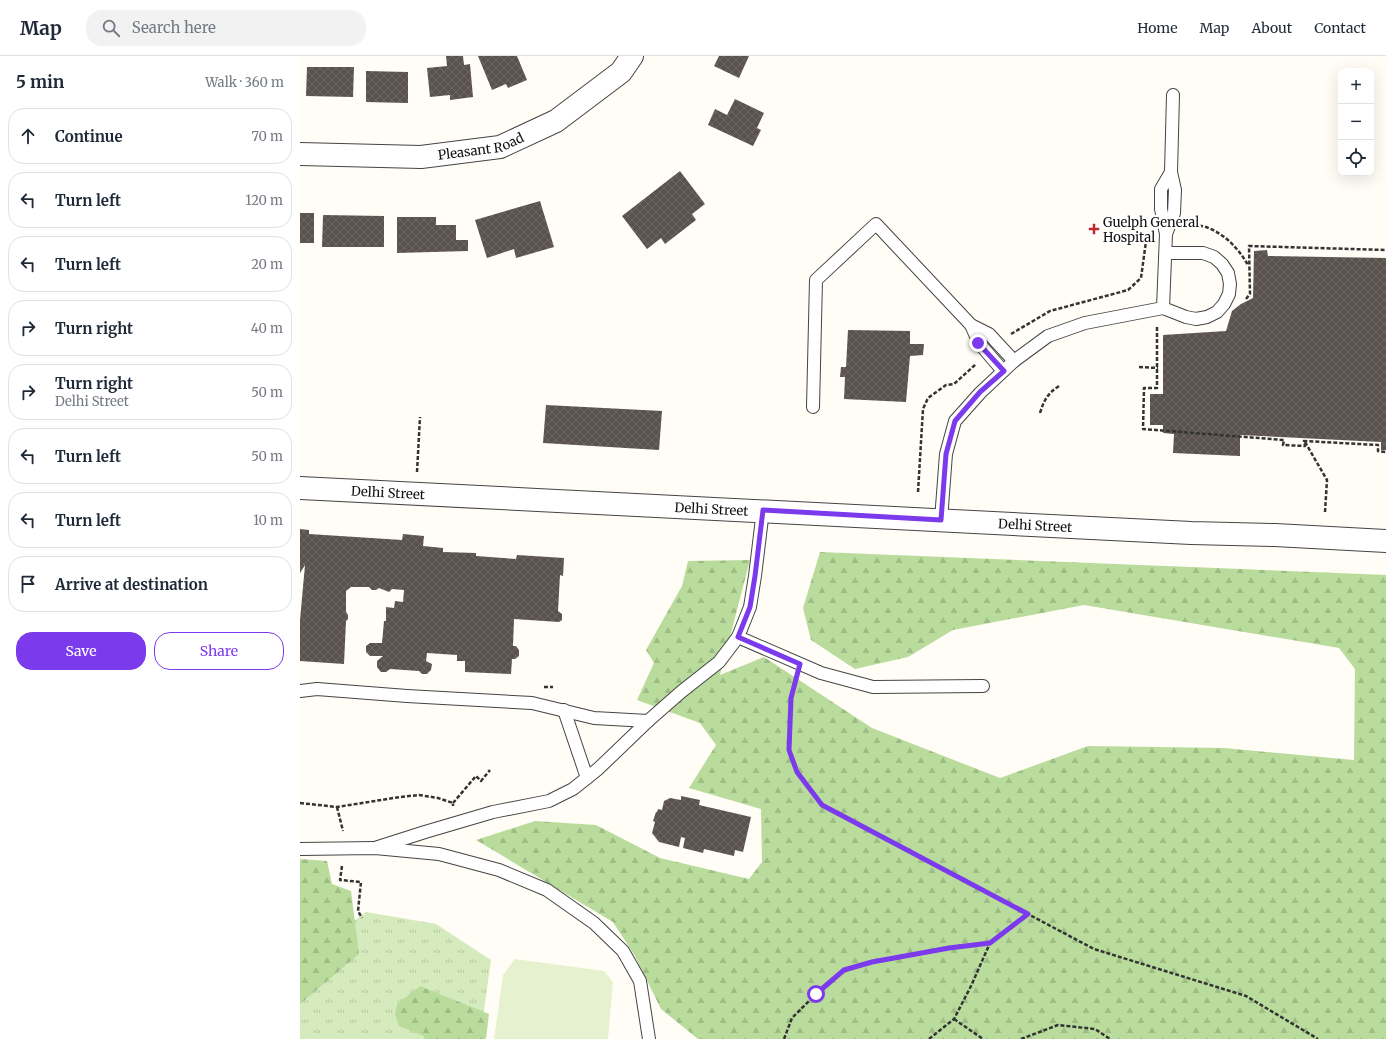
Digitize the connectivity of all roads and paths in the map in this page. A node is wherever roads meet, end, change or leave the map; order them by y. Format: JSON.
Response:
{"nodes":[{"id":1,"x":632,"y":56,"type":"edge"},
{"id":2,"x":1173,"y":96,"type":"dead end"},
{"id":3,"x":300,"y":154,"type":"edge"},
{"id":4,"x":1184,"y":225,"type":"dead end"},
{"id":5,"x":1148,"y":231,"type":"dead end"},
{"id":6,"x":1386,"y":250,"type":"edge"},
{"id":7,"x":1166,"y":253,"type":"junction"},
{"id":8,"x":1249,"y":265,"type":"junction"},
{"id":9,"x":1245,"y":300,"type":"dead end"},
{"id":10,"x":1163,"y":308,"type":"junction"},
{"id":11,"x":971,"y":325,"type":"junction"},
{"id":12,"x":1157,"y":327,"type":"dead end"},
{"id":13,"x":997,"y":343,"type":"junction"},
{"id":14,"x":987,"y":353,"type":"junction"},
{"id":15,"x":1014,"y":362,"type":"junction"},
{"id":16,"x":1139,"y":367,"type":"dead end"},
{"id":17,"x":1158,"y":368,"type":"junction"},
{"id":18,"x":1004,"y":371,"type":"junction"},
{"id":19,"x":1059,"y":386,"type":"dead end"},
{"id":20,"x":812,"y":407,"type":"dead end"},
{"id":21,"x":1040,"y":413,"type":"dead end"},
{"id":22,"x":420,"y":417,"type":"dead end"},
{"id":23,"x":1304,"y":441,"type":"junction"},
{"id":24,"x":1386,"y":452,"type":"edge"},
{"id":25,"x":300,"y":488,"type":"edge"},
{"id":26,"x":918,"y":492,"type":"dead end"},
{"id":27,"x":416,"y":494,"type":"junction"},
{"id":28,"x":763,"y":510,"type":"junction"},
{"id":29,"x":1325,"y":512,"type":"dead end"},
{"id":30,"x":941,"y":520,"type":"junction"},
{"id":31,"x":1386,"y":541,"type":"edge"},
{"id":32,"x":738,"y":637,"type":"junction"},
{"id":33,"x":800,"y":664,"type":"junction"},
{"id":34,"x":983,"y":686,"type":"dead end"},
{"id":35,"x":300,"y":691,"type":"edge"},
{"id":36,"x":564,"y":710,"type":"junction"},
{"id":37,"x":648,"y":721,"type":"junction"},
{"id":38,"x":490,"y":770,"type":"dead end"},
{"id":39,"x":587,"y":778,"type":"junction"},
{"id":40,"x":453,"y":803,"type":"junction"},
{"id":41,"x":300,"y":804,"type":"edge"},
{"id":42,"x":337,"y":807,"type":"junction"},
{"id":43,"x":458,"y":822,"type":"junction"},
{"id":44,"x":344,"y":848,"type":"junction"},
{"id":45,"x":375,"y":848,"type":"junction"},
{"id":46,"x":300,"y":849,"type":"edge"},
{"id":47,"x":342,"y":865,"type":"dead end"},
{"id":48,"x":1028,"y":914,"type":"junction"},
{"id":49,"x":362,"y":918,"type":"dead end"},
{"id":50,"x":990,"y":943,"type":"junction"},
{"id":51,"x":954,"y":1019,"type":"junction"},
{"id":52,"x":649,"y":1039,"type":"edge"},
{"id":53,"x":784,"y":1039,"type":"edge"},
{"id":54,"x":928,"y":1039,"type":"edge"},
{"id":55,"x":983,"y":1039,"type":"edge"},
{"id":56,"x":1021,"y":1039,"type":"edge"},
{"id":57,"x":1110,"y":1039,"type":"edge"},
{"id":58,"x":1318,"y":1039,"type":"edge"}],
"edges":[{"from":1,"to":3,"type":"street","name":"Pleasant Road"},
{"from":2,"to":7,"type":"lane"},
{"from":4,"to":8,"type":"path"},
{"from":5,"to":13,"type":"path"},
{"from":6,"to":8,"type":"path"},
{"from":7,"to":10,"type":"lane"},
{"from":7,"to":10,"type":"lane"},
{"from":8,"to":9,"type":"path"},
{"from":10,"to":15,"type":"lane"},
{"from":11,"to":13,"type":"lane"},
{"from":11,"to":14,"type":"lane"},
{"from":11,"to":20,"type":"lane"},
{"from":12,"to":17,"type":"path"},
{"from":13,"to":15,"type":"lane"},
{"from":14,"to":18,"type":"lane"},
{"from":14,"to":26,"type":"path"},
{"from":15,"to":18,"type":"lane"},
{"from":16,"to":17,"type":"path"},
{"from":17,"to":23,"type":"path"},
{"from":18,"to":30,"type":"lane"},
{"from":19,"to":21,"type":"path"},
{"from":22,"to":27,"type":"path"},
{"from":23,"to":24,"type":"path"},
{"from":23,"to":29,"type":"path"},
{"from":25,"to":27,"type":"street","name":"Delhi Street"},
{"from":27,"to":28,"type":"street","name":"Delhi Street"},
{"from":28,"to":30,"type":"street","name":"Delhi Street"},
{"from":28,"to":32,"type":"lane"},
{"from":30,"to":31,"type":"street","name":"Delhi Street"},
{"from":32,"to":33,"type":"lane"},
{"from":32,"to":37,"type":"lane"},
{"from":33,"to":34,"type":"lane"},
{"from":33,"to":48,"type":"path"},
{"from":35,"to":36,"type":"lane"},
{"from":36,"to":37,"type":"lane"},
{"from":36,"to":39,"type":"lane"},
{"from":37,"to":39,"type":"lane"},
{"from":38,"to":40,"type":"path"},
{"from":39,"to":43,"type":"lane"},
{"from":40,"to":42,"type":"path"},
{"from":40,"to":43,"type":"path"},
{"from":41,"to":42,"type":"path"},
{"from":42,"to":44,"type":"path"},
{"from":43,"to":45,"type":"lane"},
{"from":44,"to":45,"type":"lane"},
{"from":44,"to":46,"type":"lane"},
{"from":45,"to":52,"type":"lane"},
{"from":47,"to":49,"type":"path"},
{"from":48,"to":50,"type":"path"},
{"from":48,"to":58,"type":"path"},
{"from":50,"to":51,"type":"path"},
{"from":50,"to":53,"type":"path"},
{"from":51,"to":54,"type":"path"},
{"from":51,"to":55,"type":"path"},
{"from":56,"to":57,"type":"path"}]}
